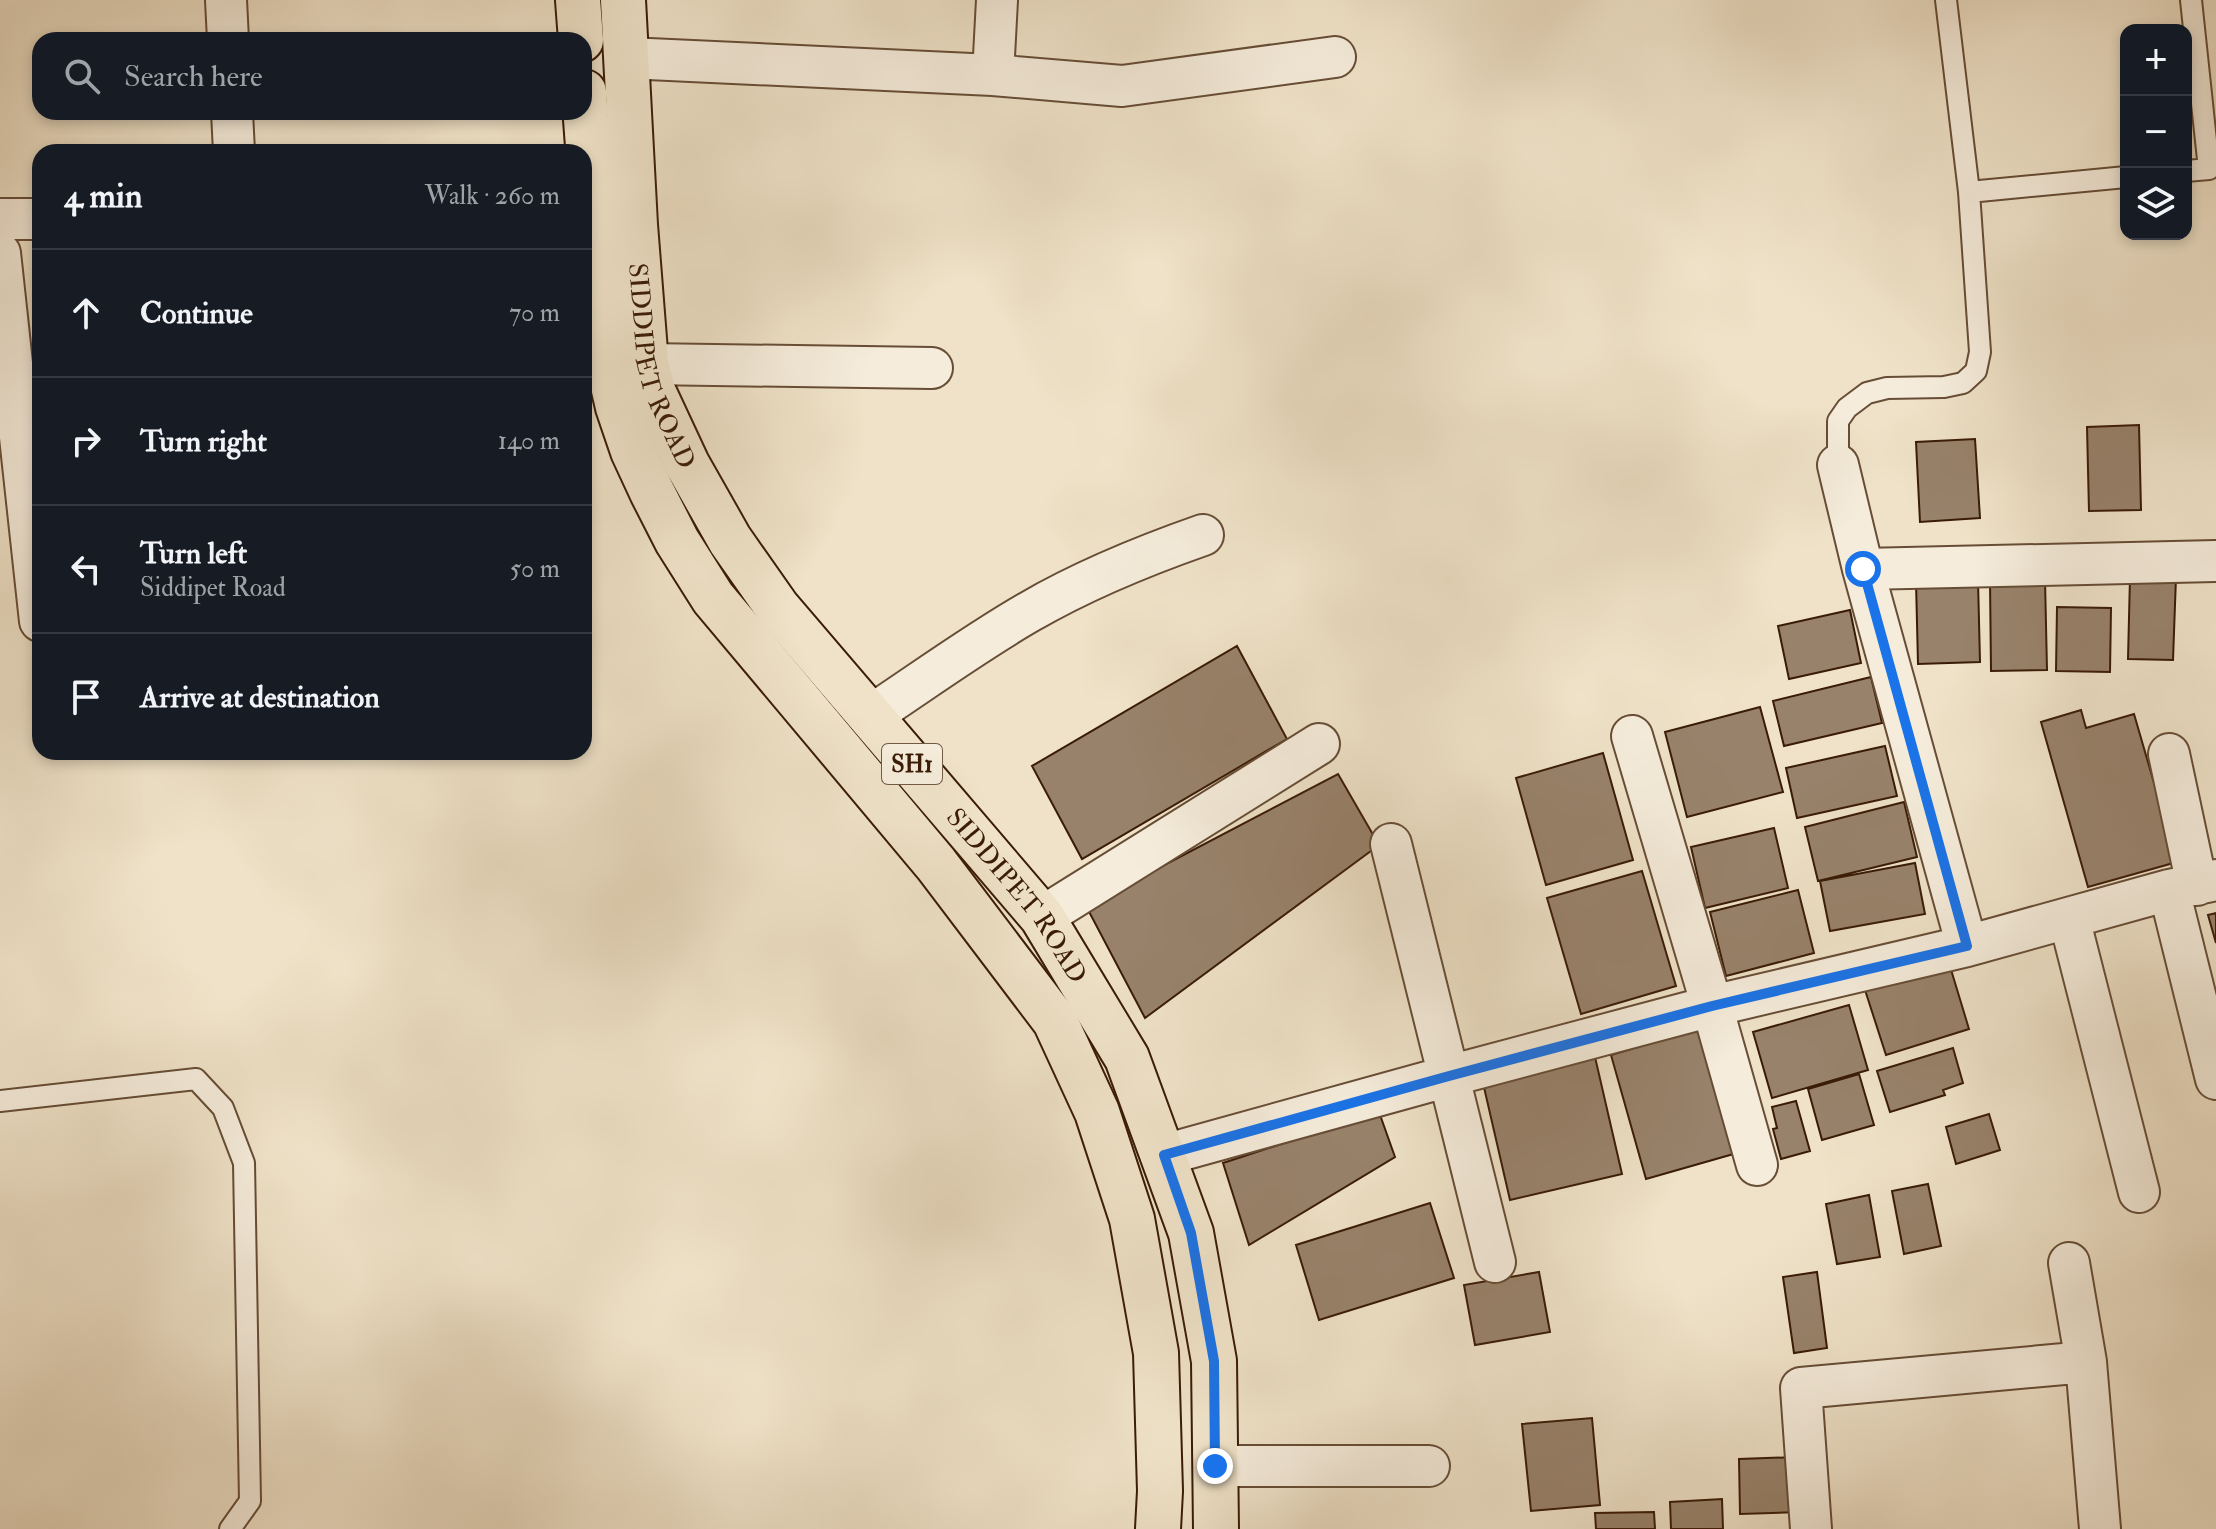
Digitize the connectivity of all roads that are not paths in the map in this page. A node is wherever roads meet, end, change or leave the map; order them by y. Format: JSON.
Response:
{"nodes":[{"id":1,"x":226,"y":0,"type":"edge"},
{"id":2,"x":578,"y":0,"type":"edge"},
{"id":3,"x":623,"y":0,"type":"edge"},
{"id":4,"x":997,"y":0,"type":"edge"},
{"id":5,"x":1946,"y":0,"type":"edge"},
{"id":6,"x":2191,"y":0,"type":"edge"},
{"id":7,"x":228,"y":32,"type":"edge"},
{"id":8,"x":580,"y":32,"type":"edge"},
{"id":9,"x":1335,"y":57,"type":"dead end"},
{"id":10,"x":627,"y":58,"type":"junction"},
{"id":11,"x":993,"y":75,"type":"junction"},
{"id":12,"x":232,"y":120,"type":"edge"},
{"id":13,"x":586,"y":120,"type":"edge"},
{"id":14,"x":234,"y":144,"type":"edge"},
{"id":15,"x":588,"y":144,"type":"edge"},
{"id":16,"x":2213,"y":169,"type":"edge"},
{"id":17,"x":2192,"y":171,"type":"edge"},
{"id":18,"x":2120,"y":178,"type":"edge"},
{"id":19,"x":1969,"y":192,"type":"junction"},
{"id":20,"x":592,"y":201,"type":"edge"},
{"id":21,"x":0,"y":219,"type":"edge"},
{"id":22,"x":32,"y":219,"type":"edge"},
{"id":23,"x":0,"y":253,"type":"edge"},
{"id":24,"x":646,"y":364,"type":"junction"},
{"id":25,"x":932,"y":368,"type":"dead end"},
{"id":26,"x":1838,"y":465,"type":"joint"},
{"id":27,"x":1203,"y":535,"type":"dead end"},
{"id":28,"x":32,"y":547,"type":"edge"},
{"id":29,"x":2216,"y":561,"type":"edge"},
{"id":30,"x":1863,"y":569,"type":"junction"},
{"id":31,"x":870,"y":716,"type":"junction"},
{"id":32,"x":1632,"y":736,"type":"dead end"},
{"id":33,"x":1319,"y":744,"type":"dead end"},
{"id":34,"x":2169,"y":754,"type":"dead end"},
{"id":35,"x":1391,"y":844,"type":"dead end"},
{"id":36,"x":2194,"y":885,"type":"edge"},
{"id":37,"x":1042,"y":917,"type":"junction"},
{"id":38,"x":2069,"y":918,"type":"junction"},
{"id":39,"x":1967,"y":946,"type":"junction"},
{"id":40,"x":1712,"y":1006,"type":"junction"},
{"id":41,"x":2207,"y":1006,"type":"edge"},
{"id":42,"x":1449,"y":1076,"type":"junction"},
{"id":43,"x":2216,"y":1079,"type":"edge"},
{"id":44,"x":0,"y":1101,"type":"edge"},
{"id":45,"x":1164,"y":1155,"type":"junction"},
{"id":46,"x":1757,"y":1165,"type":"dead end"},
{"id":47,"x":2139,"y":1192,"type":"dead end"},
{"id":48,"x":1495,"y":1262,"type":"dead end"},
{"id":49,"x":2069,"y":1263,"type":"dead end"},
{"id":50,"x":2086,"y":1362,"type":"junction"},
{"id":51,"x":1215,"y":1466,"type":"junction"},
{"id":52,"x":1429,"y":1466,"type":"dead end"},
{"id":53,"x":230,"y":1529,"type":"edge"},
{"id":54,"x":1158,"y":1529,"type":"edge"},
{"id":55,"x":1216,"y":1529,"type":"edge"},
{"id":56,"x":1811,"y":1529,"type":"edge"},
{"id":57,"x":2100,"y":1529,"type":"edge"}],
"edges":[{"from":1,"to":7,"type":"street"},
{"from":2,"to":8,"type":"main road"},
{"from":3,"to":10,"type":"main road","name":"SIDDIPET ROAD","number":"SH1"},
{"from":4,"to":11,"type":"street"},
{"from":5,"to":19,"type":"lane"},
{"from":6,"to":16,"type":"lane"},
{"from":9,"to":11,"type":"street"},
{"from":10,"to":11,"type":"street"},
{"from":10,"to":24,"type":"main road","name":"SIDDIPET ROAD","number":"SH1"},
{"from":12,"to":14,"type":"street"},
{"from":13,"to":15,"type":"main road","name":"SIDDIPET ROAD","number":"SH1"},
{"from":16,"to":17,"type":"lane"},
{"from":18,"to":19,"type":"lane"},
{"from":19,"to":26,"type":"lane"},
{"from":20,"to":54,"type":"main road","name":"SIDDIPET ROAD","number":"SH1"},
{"from":21,"to":22,"type":"street"},
{"from":23,"to":28,"type":"street"},
{"from":24,"to":25,"type":"street"},
{"from":24,"to":31,"type":"main road","name":"SIDDIPET ROAD","number":"SH1"},
{"from":26,"to":30,"type":"street"},
{"from":27,"to":31,"type":"street"},
{"from":29,"to":30,"type":"street"},
{"from":30,"to":39,"type":"street"},
{"from":31,"to":37,"type":"main road","name":"SIDDIPET ROAD","number":"SH1"},
{"from":32,"to":40,"type":"street"},
{"from":33,"to":37,"type":"street"},
{"from":34,"to":36,"type":"street"},
{"from":35,"to":42,"type":"street"},
{"from":36,"to":38,"type":"street"},
{"from":36,"to":41,"type":"street"},
{"from":37,"to":45,"type":"main road","name":"SIDDIPET ROAD","number":"SH1"},
{"from":38,"to":39,"type":"street"},
{"from":38,"to":47,"type":"street"},
{"from":39,"to":40,"type":"street"},
{"from":40,"to":42,"type":"street"},
{"from":40,"to":46,"type":"street"},
{"from":41,"to":43,"type":"street"},
{"from":42,"to":45,"type":"street"},
{"from":42,"to":48,"type":"street"},
{"from":44,"to":53,"type":"lane"},
{"from":45,"to":51,"type":"main road","name":"SIDDIPET ROAD","number":"SH1"},
{"from":49,"to":50,"type":"street"},
{"from":50,"to":56,"type":"street"},
{"from":50,"to":57,"type":"street"},
{"from":51,"to":52,"type":"street"},
{"from":51,"to":55,"type":"main road","name":"SIDDIPET ROAD","number":"SH1"}]}
